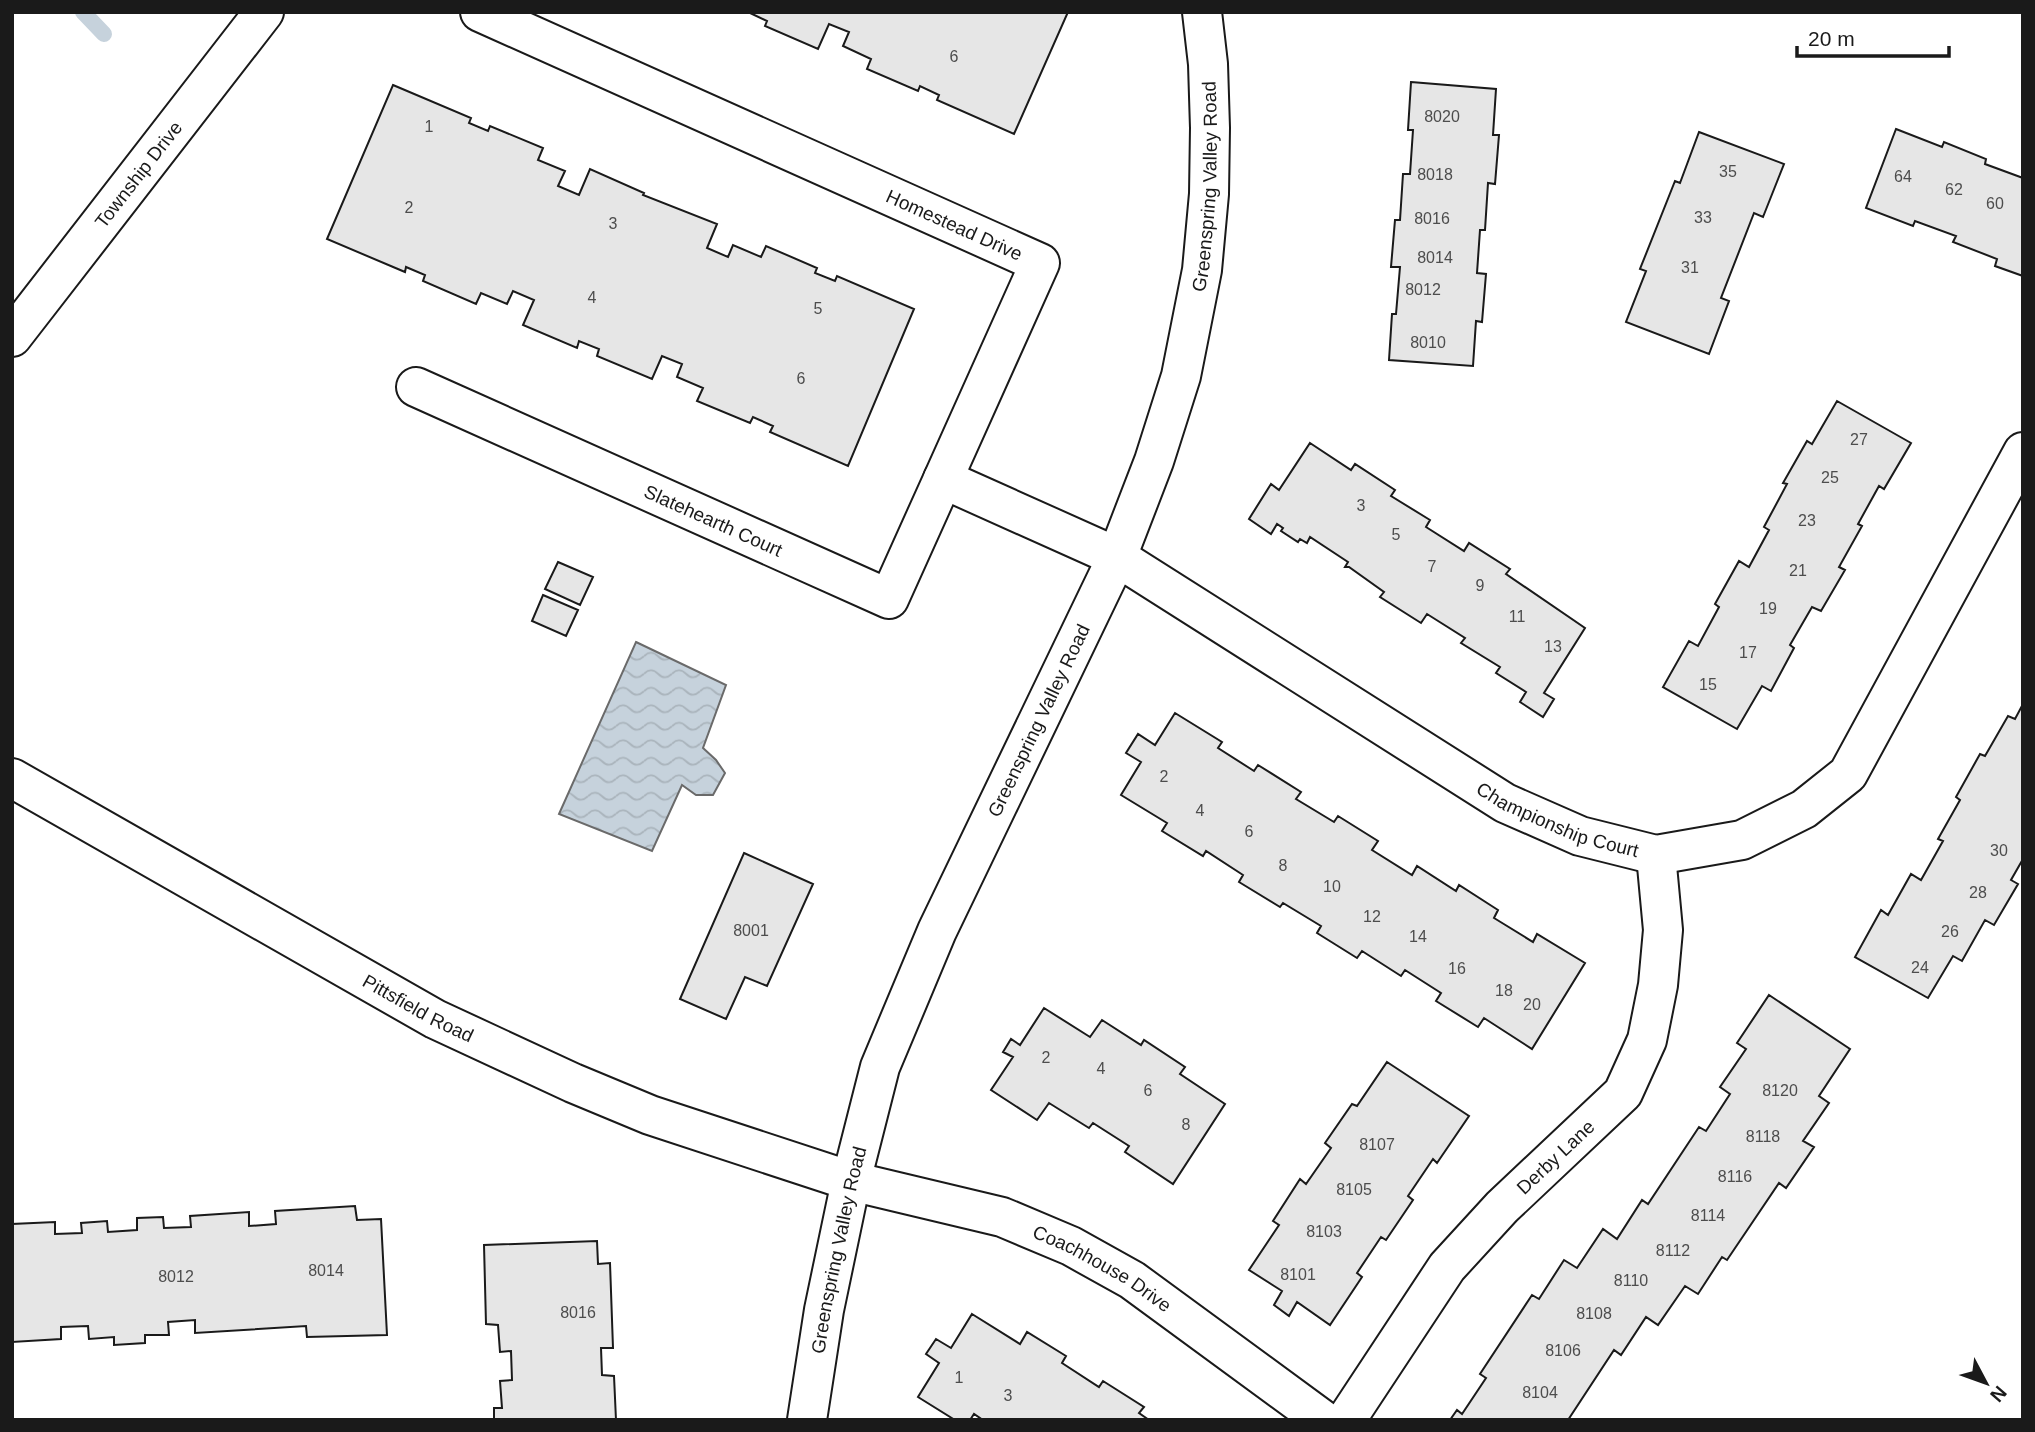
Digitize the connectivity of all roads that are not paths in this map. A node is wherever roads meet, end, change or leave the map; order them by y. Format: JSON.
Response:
{"nodes":[{"id":1,"x":264,"y":12,"type":"edge"},
{"id":2,"x":480,"y":12,"type":"edge"},
{"id":3,"x":1202,"y":12,"type":"edge"},
{"id":4,"x":12,"y":337,"type":"edge"},
{"id":5,"x":416,"y":387,"type":"dead end"},
{"id":6,"x":2023,"y":453,"type":"edge"},
{"id":7,"x":943,"y":479,"type":"junction"},
{"id":8,"x":1117,"y":557,"type":"junction"},
{"id":9,"x":12,"y":778,"type":"edge"},
{"id":10,"x":1656,"y":855,"type":"junction"},
{"id":11,"x":851,"y":1181,"type":"junction"},
{"id":12,"x":807,"y":1420,"type":"edge"},
{"id":13,"x":1323,"y":1420,"type":"edge"},
{"id":14,"x":1346,"y":1420,"type":"edge"}],
"edges":[{"from":1,"to":4,"type":"street","name":"Township Drive"},
{"from":2,"to":7,"type":"street","name":"Homestead Drive"},
{"from":3,"to":8,"type":"street","name":"Greenspring Valley Road"},
{"from":5,"to":7,"type":"street","name":"Slatehearth Court"},
{"from":6,"to":10,"type":"street","name":"Championship Court"},
{"from":7,"to":8,"type":"street"},
{"from":8,"to":10,"type":"street","name":"Championship Court"},
{"from":8,"to":11,"type":"street","name":"Greenspring Valley Road"},
{"from":9,"to":11,"type":"street","name":"Pittsfield Road"},
{"from":10,"to":14,"type":"street","name":"Derby Lane"},
{"from":11,"to":12,"type":"street","name":"Greenspring Valley Road"},
{"from":11,"to":13,"type":"street","name":"Coachhouse Drive"}]}
